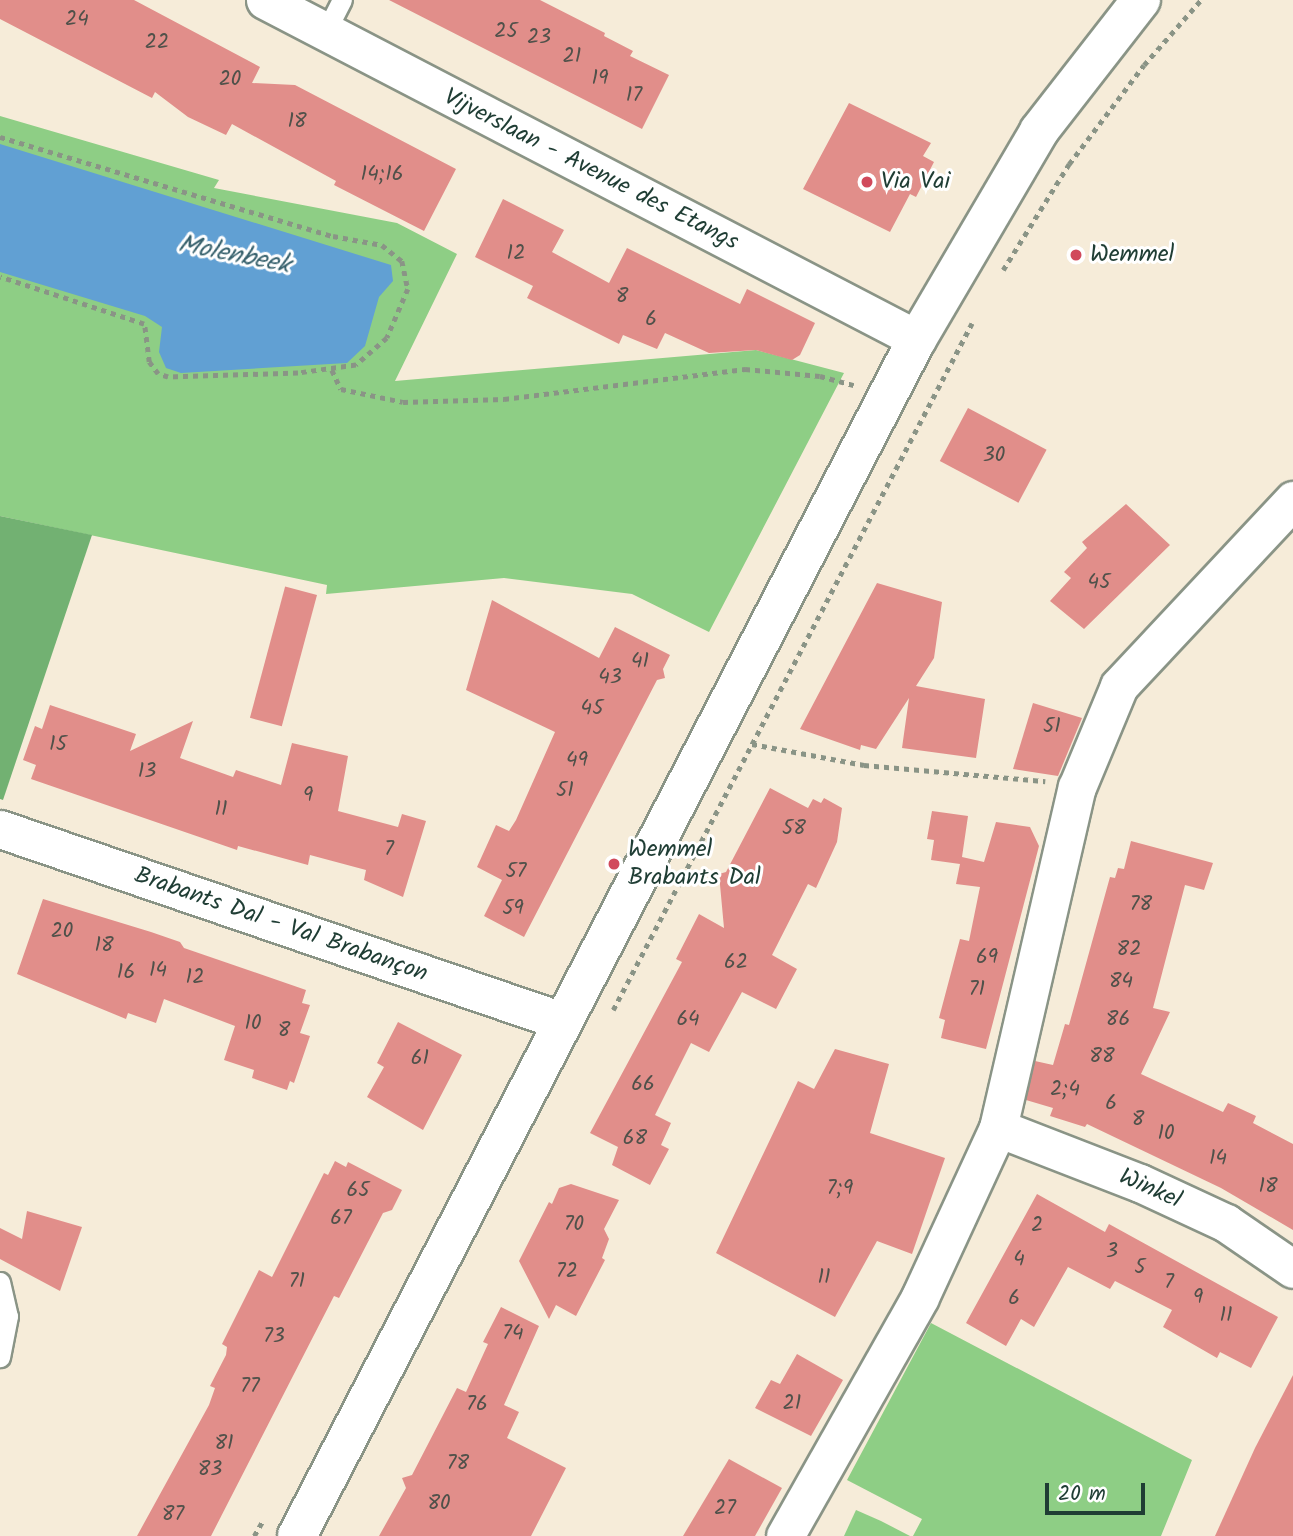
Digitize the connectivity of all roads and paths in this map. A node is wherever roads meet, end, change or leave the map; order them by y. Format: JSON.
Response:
{"nodes":[{"id":1,"x":265,"y":0,"type":"edge"},
{"id":2,"x":1141,"y":0,"type":"edge"},
{"id":3,"x":1200,"y":0,"type":"edge"},
{"id":4,"x":334,"y":15,"type":"edge"},
{"id":5,"x":0,"y":137,"type":"edge"},
{"id":6,"x":0,"y":277,"type":"edge"},
{"id":7,"x":995,"y":282,"type":"dead end"},
{"id":8,"x":975,"y":317,"type":"dead end"},
{"id":9,"x":917,"y":339,"type":"junction"},
{"id":10,"x":332,"y":370,"type":"junction"},
{"id":11,"x":888,"y":394,"type":"junction"},
{"id":12,"x":1293,"y":500,"type":"edge"},
{"id":13,"x":716,"y":728,"type":"junction"},
{"id":14,"x":752,"y":744,"type":"junction"},
{"id":15,"x":1077,"y":787,"type":"junction"},
{"id":16,"x":0,"y":829,"type":"edge"},
{"id":17,"x":609,"y":1019,"type":"dead end"},
{"id":18,"x":562,"y":1021,"type":"junction"},
{"id":19,"x":998,"y":1128,"type":"junction"},
{"id":20,"x":1293,"y":1269,"type":"edge"},
{"id":21,"x":0,"y":1282,"type":"edge"},
{"id":22,"x":0,"y":1357,"type":"edge"},
{"id":23,"x":297,"y":1536,"type":"edge"},
{"id":24,"x":785,"y":1536,"type":"edge"}],
"edges":[{"from":1,"to":4,"type":"street","name":"Vijverslaan - Avenue des Etangs"},
{"from":2,"to":9,"type":"street"},
{"from":3,"to":7,"type":"path"},
{"from":4,"to":9,"type":"street","name":"Vijverslaan - Avenue des Etangs"},
{"from":5,"to":10,"type":"path"},
{"from":6,"to":10,"type":"path"},
{"from":8,"to":14,"type":"path"},
{"from":9,"to":11,"type":"street"},
{"from":10,"to":11,"type":"path"},
{"from":11,"to":13,"type":"street"},
{"from":12,"to":15,"type":"street"},
{"from":13,"to":14,"type":"path"},
{"from":13,"to":18,"type":"street"},
{"from":14,"to":15,"type":"path"},
{"from":14,"to":17,"type":"path"},
{"from":15,"to":19,"type":"street"},
{"from":16,"to":18,"type":"street","name":"Brabants Dal - Val Brabançon"},
{"from":18,"to":23,"type":"street"},
{"from":19,"to":20,"type":"street","name":"Winkel"},
{"from":19,"to":24,"type":"street"},
{"from":21,"to":22,"type":"lane"}]}
